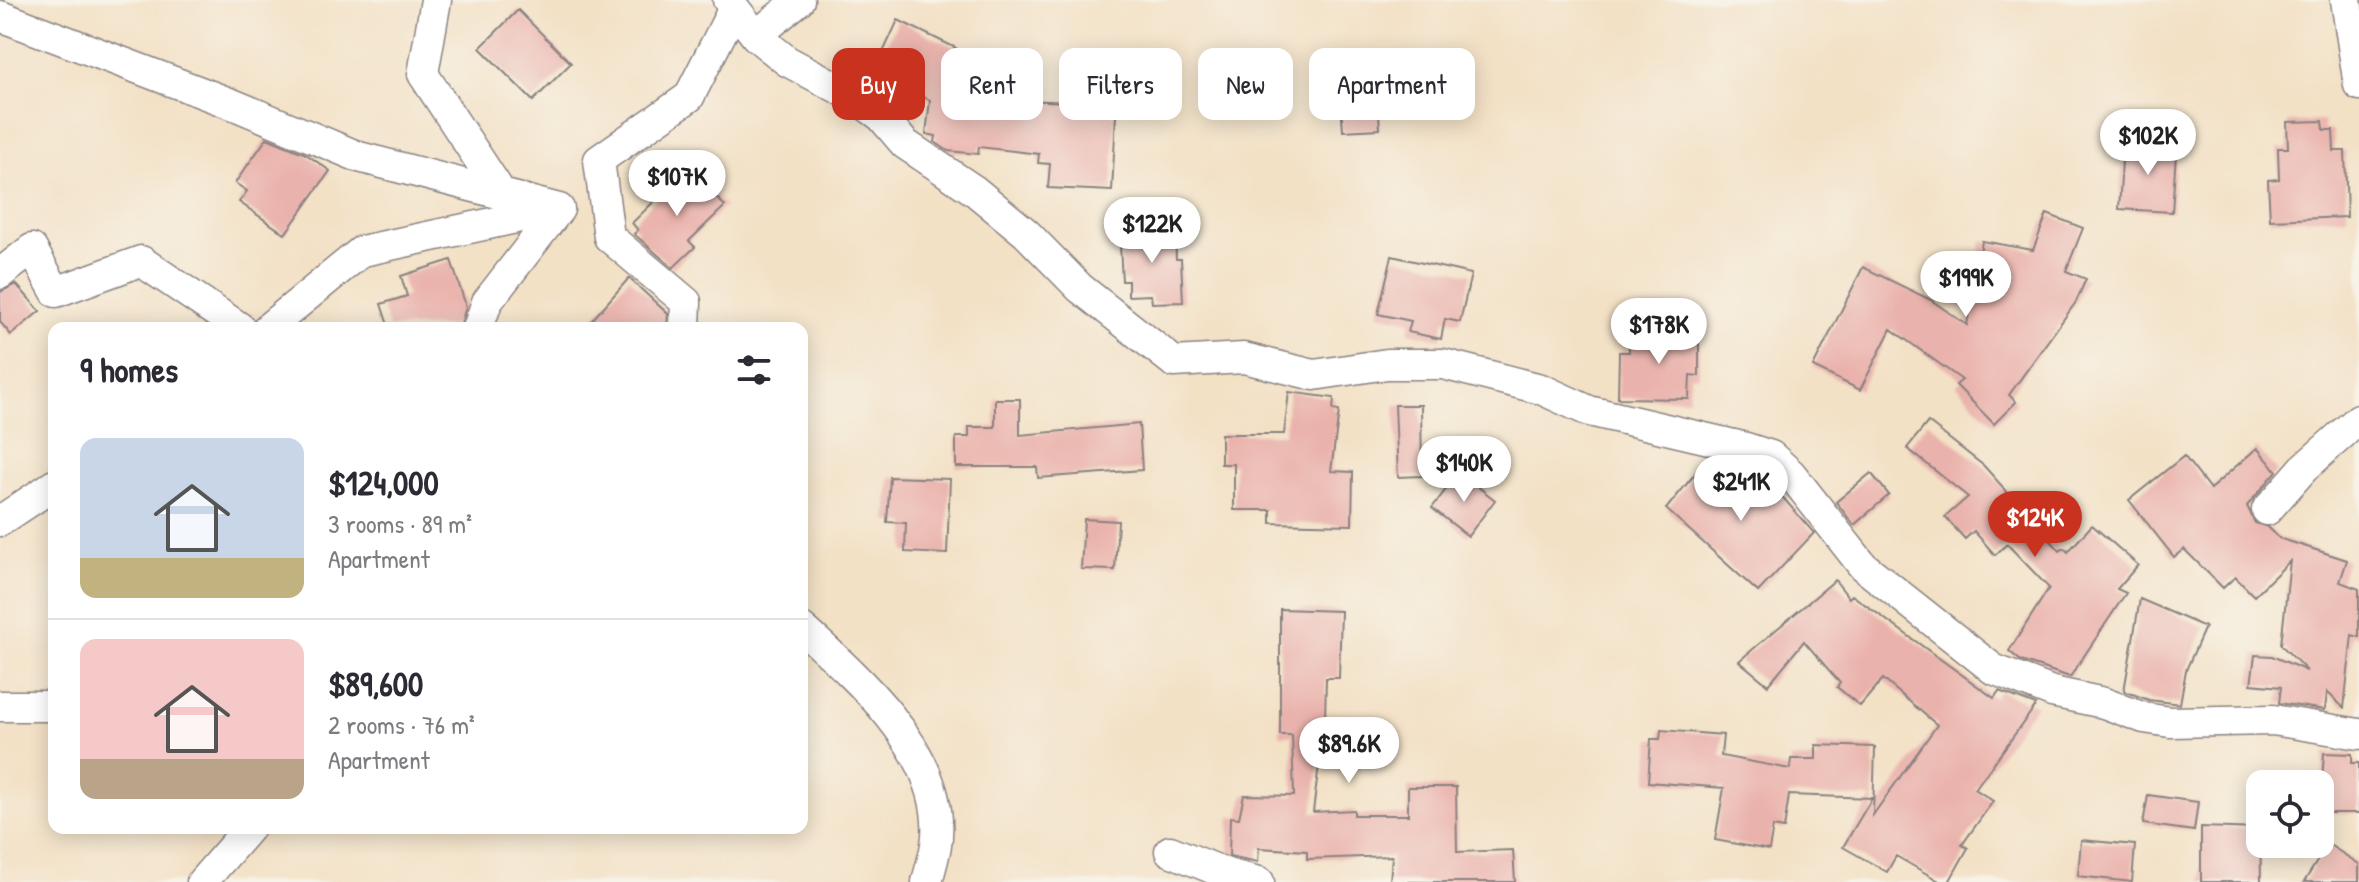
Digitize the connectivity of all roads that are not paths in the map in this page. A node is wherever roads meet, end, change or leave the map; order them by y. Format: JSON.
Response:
{"nodes":[{"id":1,"x":436,"y":0,"type":"edge"},
{"id":2,"x":799,"y":0,"type":"edge"},
{"id":3,"x":2346,"y":0,"type":"edge"},
{"id":4,"x":731,"y":4,"type":"edge"},
{"id":5,"x":0,"y":16,"type":"edge"},
{"id":6,"x":756,"y":36,"type":"junction"},
{"id":7,"x":2359,"y":85,"type":"edge"},
{"id":8,"x":501,"y":193,"type":"junction"},
{"id":9,"x":559,"y":209,"type":"junction"},
{"id":10,"x":0,"y":274,"type":"edge"},
{"id":11,"x":231,"y":322,"type":"edge"},
{"id":12,"x":275,"y":322,"type":"edge"},
{"id":13,"x":480,"y":322,"type":"edge"},
{"id":14,"x":685,"y":322,"type":"edge"},
{"id":15,"x":2359,"y":419,"type":"edge"},
{"id":16,"x":48,"y":489,"type":"edge"},
{"id":17,"x":2267,"y":510,"type":"dead end"},
{"id":18,"x":0,"y":521,"type":"edge"},
{"id":19,"x":808,"y":634,"type":"edge"},
{"id":20,"x":0,"y":706,"type":"edge"},
{"id":21,"x":48,"y":706,"type":"edge"},
{"id":22,"x":2359,"y":734,"type":"edge"},
{"id":23,"x":244,"y":834,"type":"edge"},
{"id":24,"x":1170,"y":851,"type":"dead end"},
{"id":25,"x":202,"y":882,"type":"edge"},
{"id":26,"x":927,"y":882,"type":"edge"},
{"id":27,"x":1259,"y":882,"type":"edge"}],
"edges":[{"from":1,"to":8,"type":"street"},
{"from":2,"to":6,"type":"street"},
{"from":3,"to":7,"type":"street"},
{"from":4,"to":6,"type":"street"},
{"from":4,"to":14,"type":"street"},
{"from":5,"to":8,"type":"street"},
{"from":6,"to":22,"type":"street"},
{"from":8,"to":9,"type":"street"},
{"from":9,"to":12,"type":"street"},
{"from":9,"to":13,"type":"street"},
{"from":10,"to":11,"type":"street"},
{"from":15,"to":17,"type":"street"},
{"from":16,"to":18,"type":"street"},
{"from":19,"to":26,"type":"street"},
{"from":20,"to":21,"type":"street"},
{"from":23,"to":25,"type":"street"},
{"from":24,"to":27,"type":"street"}]}
